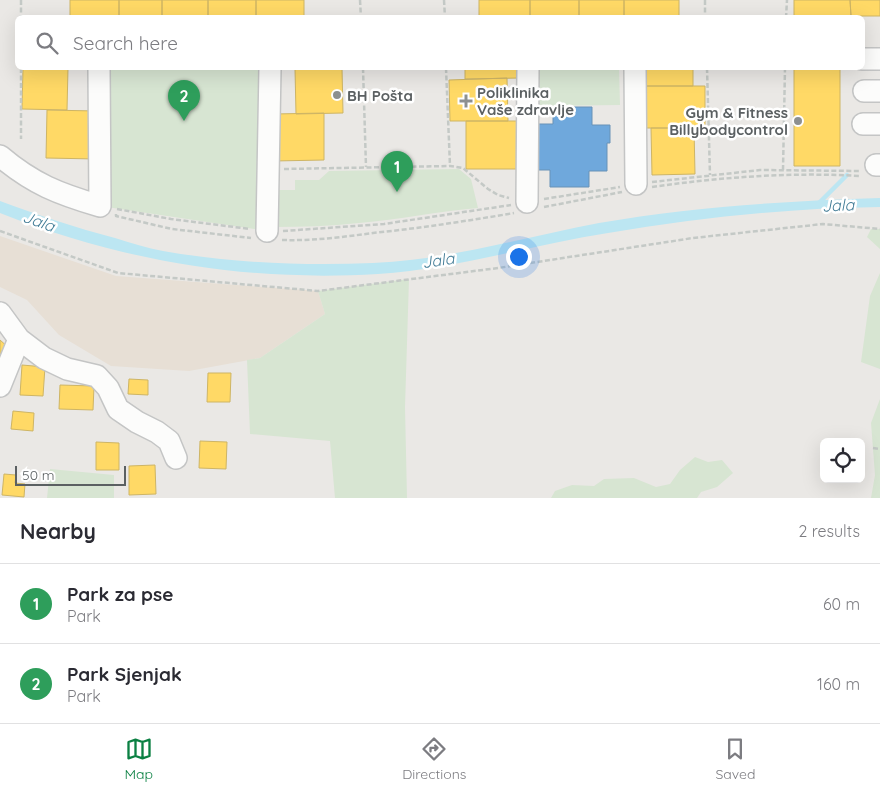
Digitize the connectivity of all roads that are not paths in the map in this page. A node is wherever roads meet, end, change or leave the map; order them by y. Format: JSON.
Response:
{"nodes":[{"id":1,"x":865,"y":59,"type":"edge"},
{"id":2,"x":880,"y":59,"type":"edge"},
{"id":3,"x":99,"y":70,"type":"edge"},
{"id":4,"x":270,"y":70,"type":"edge"},
{"id":5,"x":528,"y":70,"type":"edge"},
{"id":6,"x":635,"y":70,"type":"edge"},
{"id":7,"x":0,"y":156,"type":"edge"},
{"id":8,"x":638,"y":187,"type":"road end"},
{"id":9,"x":529,"y":207,"type":"road end"},
{"id":10,"x":268,"y":236,"type":"road end"},
{"id":11,"x":0,"y":313,"type":"edge"},
{"id":12,"x":19,"y":339,"type":"junction"},
{"id":13,"x":0,"y":386,"type":"edge"},
{"id":14,"x":176,"y":458,"type":"dead end"}],
"edges":[{"from":1,"to":2,"type":"street"},
{"from":3,"to":7,"type":"street"},
{"from":4,"to":10,"type":"street"},
{"from":5,"to":9,"type":"street"},
{"from":6,"to":8,"type":"street"},
{"from":11,"to":12,"type":"street"},
{"from":12,"to":13,"type":"street"},
{"from":12,"to":14,"type":"street"}]}
